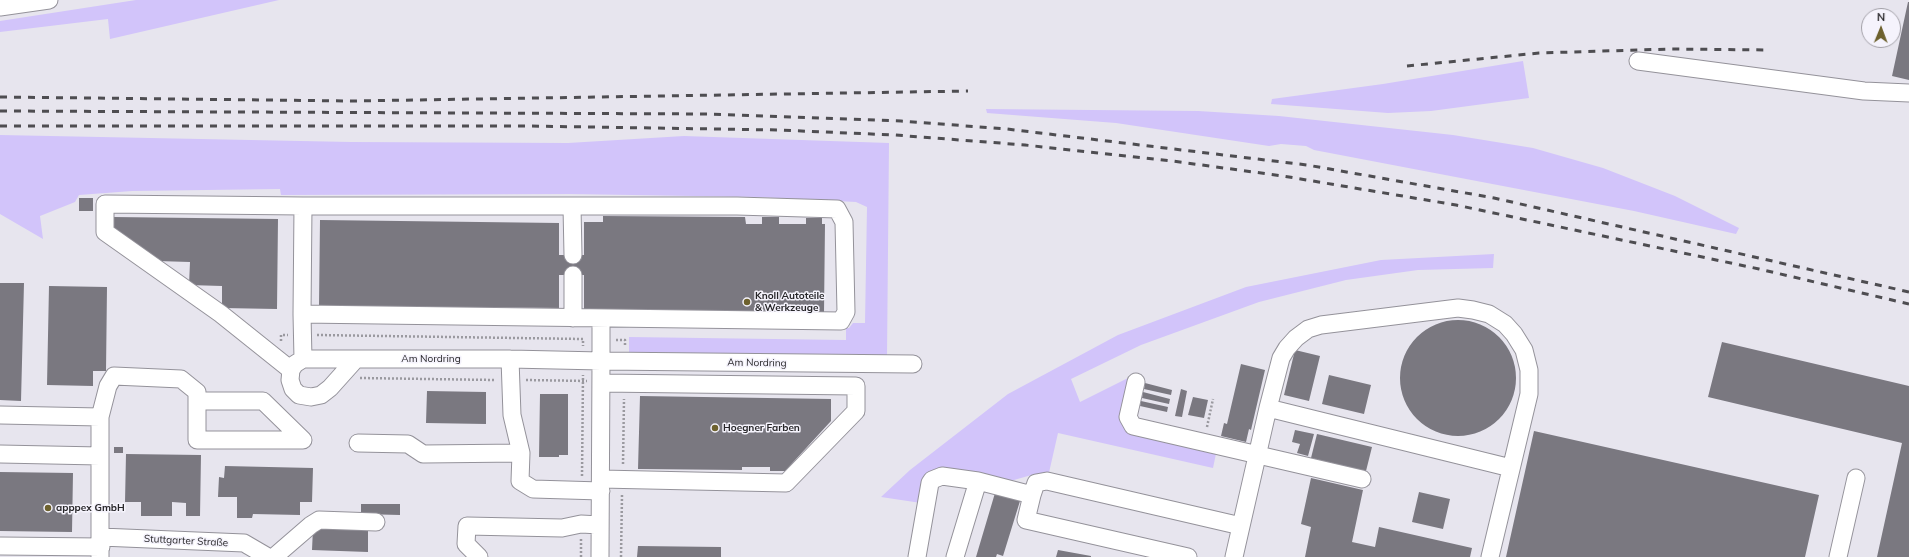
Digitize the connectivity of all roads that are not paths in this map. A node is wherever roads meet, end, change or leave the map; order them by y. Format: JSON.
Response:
{"nodes":[{"id":1,"x":49,"y":0,"type":"edge"},
{"id":2,"x":0,"y":7,"type":"edge"},
{"id":3,"x":1638,"y":61,"type":"dead end"},
{"id":4,"x":1909,"y":93,"type":"edge"},
{"id":5,"x":303,"y":206,"type":"junction"},
{"id":6,"x":572,"y":206,"type":"junction"},
{"id":7,"x":573,"y":255,"type":"dead end"},
{"id":8,"x":573,"y":275,"type":"dead end"},
{"id":9,"x":302,"y":314,"type":"junction"},
{"id":10,"x":573,"y":318,"type":"junction"},
{"id":11,"x":601,"y":319,"type":"junction"},
{"id":12,"x":356,"y":359,"type":"junction"},
{"id":13,"x":510,"y":359,"type":"junction"},
{"id":14,"x":601,"y":361,"type":"junction"},
{"id":15,"x":291,"y":364,"type":"junction"},
{"id":16,"x":913,"y":364,"type":"dead end"},
{"id":17,"x":601,"y":382,"type":"junction"},
{"id":18,"x":1136,"y":382,"type":"dead end"},
{"id":19,"x":197,"y":401,"type":"junction"},
{"id":20,"x":1268,"y":408,"type":"junction"},
{"id":21,"x":0,"y":415,"type":"edge"},
{"id":22,"x":100,"y":417,"type":"junction"},
{"id":23,"x":358,"y":443,"type":"dead end"},
{"id":24,"x":521,"y":453,"type":"junction"},
{"id":25,"x":0,"y":454,"type":"edge"},
{"id":26,"x":1257,"y":454,"type":"junction"},
{"id":27,"x":100,"y":456,"type":"junction"},
{"id":28,"x":1511,"y":468,"type":"junction"},
{"id":29,"x":1856,"y":478,"type":"dead end"},
{"id":30,"x":1362,"y":479,"type":"dead end"},
{"id":31,"x":978,"y":481,"type":"junction"},
{"id":32,"x":601,"y":485,"type":"junction"},
{"id":33,"x":1032,"y":495,"type":"junction"},
{"id":34,"x":376,"y":522,"type":"dead end"},
{"id":35,"x":600,"y":525,"type":"junction"},
{"id":36,"x":1241,"y":526,"type":"junction"},
{"id":37,"x":0,"y":546,"type":"edge"},
{"id":38,"x":101,"y":547,"type":"edge"},
{"id":39,"x":268,"y":557,"type":"edge"},
{"id":40,"x":274,"y":557,"type":"edge"},
{"id":41,"x":479,"y":557,"type":"edge"},
{"id":42,"x":600,"y":557,"type":"edge"},
{"id":43,"x":917,"y":557,"type":"edge"},
{"id":44,"x":955,"y":557,"type":"edge"},
{"id":45,"x":1188,"y":557,"type":"edge"},
{"id":46,"x":1234,"y":557,"type":"edge"},
{"id":47,"x":1490,"y":557,"type":"edge"},
{"id":48,"x":1838,"y":557,"type":"edge"}],
"edges":[{"from":1,"to":2,"type":"street"},
{"from":3,"to":4,"type":"street"},
{"from":5,"to":6,"type":"street"},
{"from":5,"to":9,"type":"street"},
{"from":5,"to":15,"type":"street"},
{"from":6,"to":7,"type":"street"},
{"from":6,"to":11,"type":"street"},
{"from":8,"to":10,"type":"street"},
{"from":9,"to":10,"type":"street"},
{"from":9,"to":15,"type":"street"},
{"from":10,"to":11,"type":"street"},
{"from":11,"to":14,"type":"street"},
{"from":12,"to":13,"type":"street","name":"Am Nordring"},
{"from":12,"to":15,"type":"street","name":"Am Nordring"},
{"from":12,"to":15,"type":"street"},
{"from":13,"to":14,"type":"street","name":"Am Nordring"},
{"from":13,"to":24,"type":"street"},
{"from":14,"to":16,"type":"street","name":"Am Nordring"},
{"from":14,"to":17,"type":"street"},
{"from":17,"to":32,"type":"street"},
{"from":17,"to":32,"type":"street"},
{"from":18,"to":26,"type":"street"},
{"from":19,"to":19,"type":"street"},
{"from":19,"to":22,"type":"street"},
{"from":20,"to":26,"type":"street"},
{"from":20,"to":28,"type":"street"},
{"from":20,"to":28,"type":"street"},
{"from":21,"to":22,"type":"street"},
{"from":22,"to":27,"type":"street"},
{"from":23,"to":24,"type":"street"},
{"from":24,"to":32,"type":"street"},
{"from":25,"to":27,"type":"street"},
{"from":26,"to":30,"type":"street"},
{"from":26,"to":36,"type":"street"},
{"from":27,"to":38,"type":"street"},
{"from":28,"to":47,"type":"street"},
{"from":29,"to":48,"type":"street"},
{"from":31,"to":33,"type":"street"},
{"from":31,"to":43,"type":"street"},
{"from":31,"to":44,"type":"street"},
{"from":32,"to":35,"type":"street"},
{"from":33,"to":36,"type":"street"},
{"from":33,"to":45,"type":"street"},
{"from":34,"to":40,"type":"street"},
{"from":35,"to":41,"type":"street"},
{"from":35,"to":42,"type":"street"},
{"from":36,"to":46,"type":"street"},
{"from":37,"to":38,"type":"street","name":"Stuttgarter Straße"},
{"from":38,"to":39,"type":"street","name":"Stuttgarter Straße"}]}
